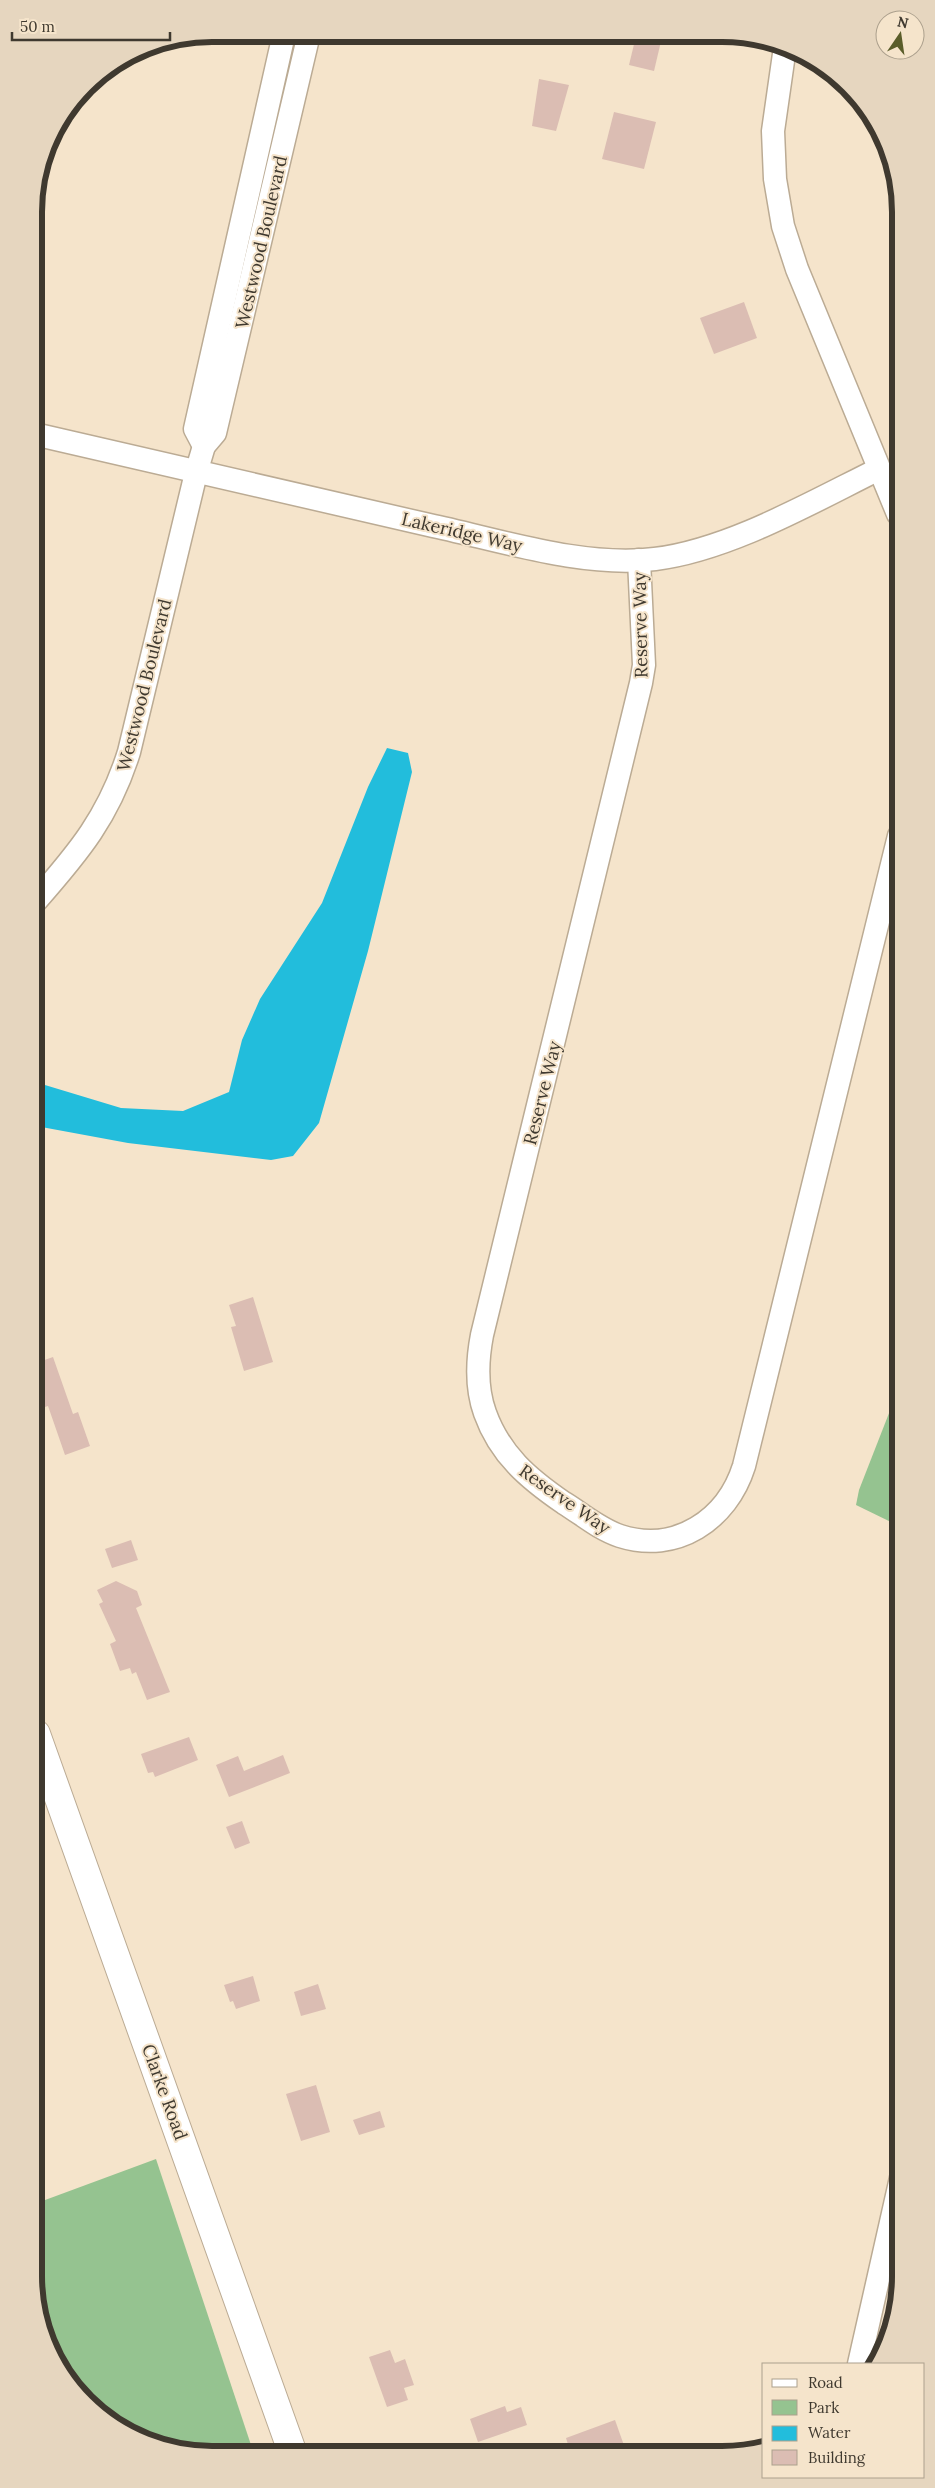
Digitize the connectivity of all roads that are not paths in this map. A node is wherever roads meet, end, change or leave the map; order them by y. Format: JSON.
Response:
{"nodes":[{"id":1,"x":282,"y":43,"type":"edge"},
{"id":2,"x":308,"y":43,"type":"edge"},
{"id":3,"x":784,"y":55,"type":"edge"},
{"id":4,"x":43,"y":436,"type":"edge"},
{"id":5,"x":204,"y":446,"type":"junction"},
{"id":6,"x":879,"y":469,"type":"junction"},
{"id":7,"x":196,"y":473,"type":"junction"},
{"id":8,"x":892,"y":500,"type":"edge"},
{"id":9,"x":639,"y":560,"type":"junction"},
{"id":10,"x":892,"y":864,"type":"edge"},
{"id":11,"x":43,"y":893,"type":"edge"},
{"id":12,"x":42,"y":1752,"type":"edge"},
{"id":13,"x":892,"y":2218,"type":"edge"},
{"id":14,"x":859,"y":2363,"type":"edge"},
{"id":15,"x":290,"y":2446,"type":"edge"}],
"edges":[{"from":1,"to":5,"type":"street","name":"Westwood Boulevard"},
{"from":2,"to":5,"type":"street","name":"Westwood Boulevard"},
{"from":3,"to":6,"type":"street"},
{"from":4,"to":7,"type":"street","name":"Lakeridge Way"},
{"from":5,"to":7,"type":"street","name":"Westwood Boulevard"},
{"from":6,"to":8,"type":"street"},
{"from":6,"to":9,"type":"street","name":"Lakeridge Way"},
{"from":7,"to":9,"type":"street","name":"Lakeridge Way"},
{"from":7,"to":11,"type":"street","name":"Westwood Boulevard"},
{"from":9,"to":10,"type":"street","name":"Reserve Way"},
{"from":12,"to":15,"type":"street","name":"Clarke Road"},
{"from":13,"to":14,"type":"street"}]}
